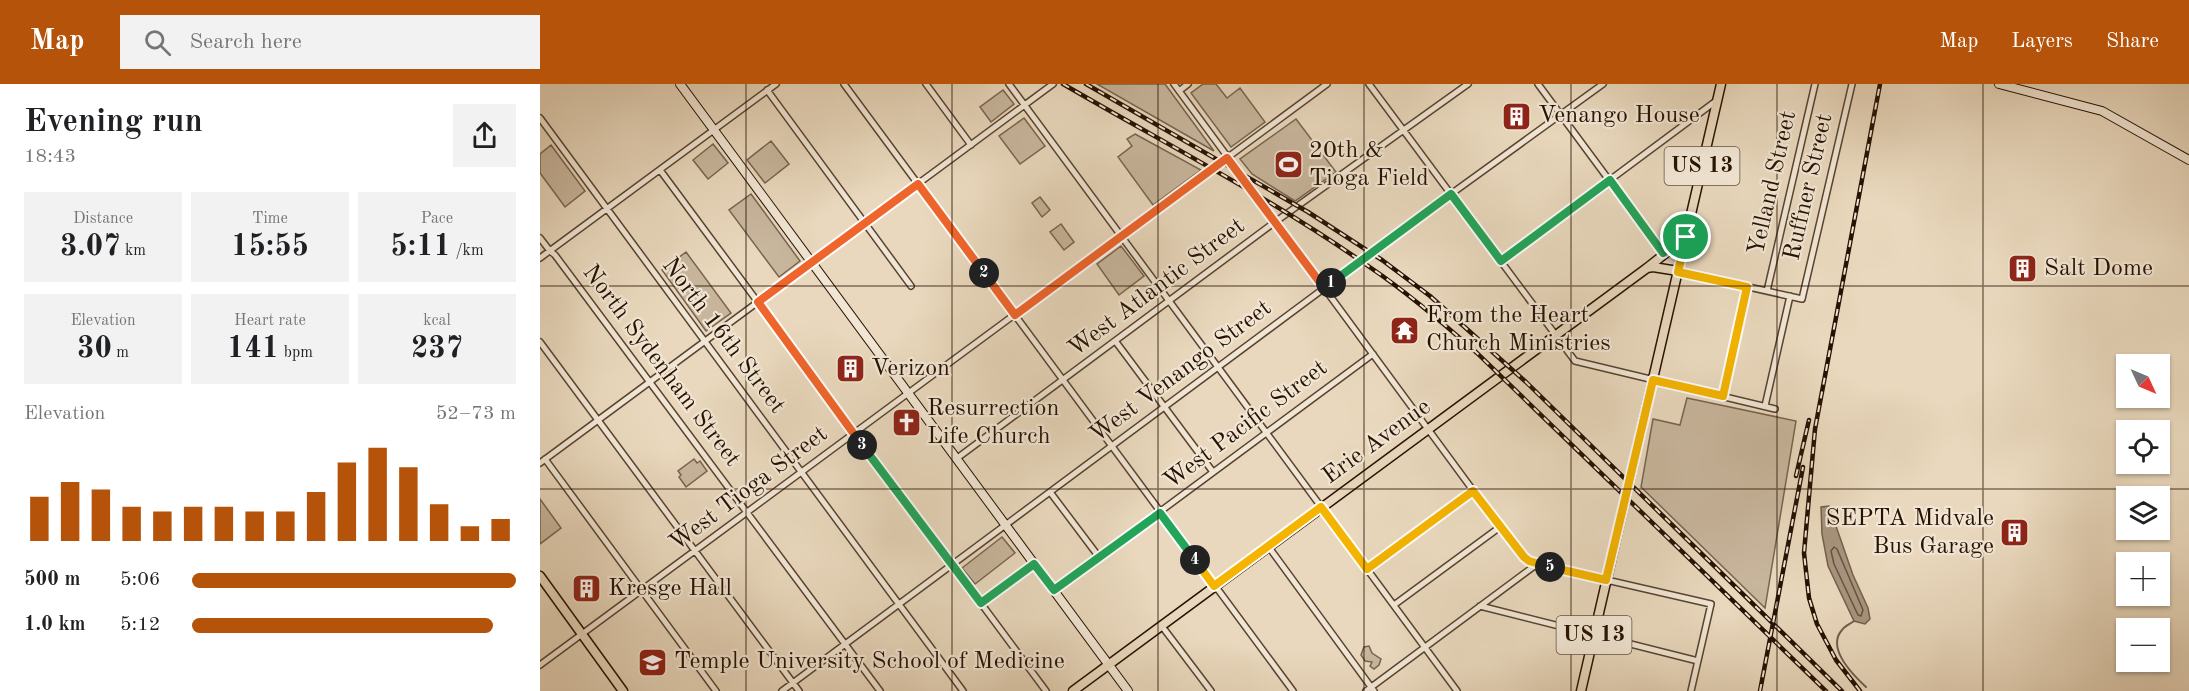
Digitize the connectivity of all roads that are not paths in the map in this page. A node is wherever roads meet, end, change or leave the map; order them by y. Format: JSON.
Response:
{"nodes":[{"id":1,"x":680,"y":84,"type":"edge"},
{"id":2,"x":776,"y":84,"type":"edge"},
{"id":3,"x":844,"y":84,"type":"edge"},
{"id":4,"x":926,"y":84,"type":"edge"},
{"id":5,"x":1009,"y":84,"type":"edge"},
{"id":6,"x":1053,"y":84,"type":"edge"},
{"id":7,"x":1174,"y":84,"type":"edge"},
{"id":8,"x":1188,"y":84,"type":"edge"},
{"id":9,"x":1327,"y":84,"type":"edge"},
{"id":10,"x":1370,"y":84,"type":"edge"},
{"id":11,"x":1468,"y":84,"type":"edge"},
{"id":12,"x":1538,"y":84,"type":"edge"},
{"id":13,"x":1603,"y":84,"type":"edge"},
{"id":14,"x":1721,"y":84,"type":"edge"},
{"id":15,"x":1815,"y":84,"type":"edge"},
{"id":16,"x":1852,"y":84,"type":"edge"},
{"id":17,"x":1999,"y":84,"type":"edge"},
{"id":18,"x":768,"y":90,"type":"junction"},
{"id":19,"x":1179,"y":91,"type":"junction"},
{"id":20,"x":1717,"y":100,"type":"junction"},
{"id":21,"x":1024,"y":105,"type":"junction"},
{"id":22,"x":1561,"y":115,"type":"junction"},
{"id":23,"x":540,"y":118,"type":"edge"},
{"id":24,"x":714,"y":129,"type":"junction"},
{"id":25,"x":1404,"y":131,"type":"junction"},
{"id":26,"x":971,"y":144,"type":"junction"},
{"id":27,"x":1227,"y":158,"type":"junction"},
{"id":28,"x":2189,"y":160,"type":"edge"},
{"id":29,"x":660,"y":170,"type":"junction"},
{"id":30,"x":1610,"y":180,"type":"junction"},
{"id":31,"x":918,"y":184,"type":"junction"},
{"id":32,"x":1451,"y":194,"type":"junction"},
{"id":33,"x":607,"y":209,"type":"junction"},
{"id":34,"x":1275,"y":222,"type":"junction"},
{"id":35,"x":865,"y":223,"type":"junction"},
{"id":36,"x":1120,"y":236,"type":"junction"},
{"id":37,"x":1686,"y":237,"type":"junction"},
{"id":38,"x":540,"y":238,"type":"edge"},
{"id":39,"x":550,"y":251,"type":"junction"},
{"id":40,"x":1663,"y":253,"type":"junction"},
{"id":41,"x":540,"y":258,"type":"edge"},
{"id":42,"x":1501,"y":261,"type":"junction"},
{"id":43,"x":812,"y":262,"type":"junction"},
{"id":44,"x":1647,"y":268,"type":"junction"},
{"id":45,"x":1678,"y":272,"type":"junction"},
{"id":46,"x":911,"y":286,"type":"dead end"},
{"id":47,"x":1747,"y":287,"type":"junction"},
{"id":48,"x":1324,"y":288,"type":"junction"},
{"id":49,"x":1767,"y":291,"type":"junction"},
{"id":50,"x":1790,"y":297,"type":"junction"},
{"id":51,"x":758,"y":302,"type":"junction"},
{"id":52,"x":1170,"y":302,"type":"junction"},
{"id":53,"x":1015,"y":315,"type":"junction"},
{"id":54,"x":1555,"y":336,"type":"junction"},
{"id":55,"x":540,"y":342,"type":"edge"},
{"id":56,"x":704,"y":342,"type":"junction"},
{"id":57,"x":1116,"y":342,"type":"junction"},
{"id":58,"x":1373,"y":354,"type":"junction"},
{"id":59,"x":1218,"y":367,"type":"junction"},
{"id":60,"x":1653,"y":380,"type":"junction"},
{"id":61,"x":651,"y":381,"type":"junction"},
{"id":62,"x":1062,"y":381,"type":"junction"},
{"id":63,"x":908,"y":393,"type":"junction"},
{"id":64,"x":1723,"y":396,"type":"junction"},
{"id":65,"x":1765,"y":406,"type":"junction"},
{"id":66,"x":1164,"y":408,"type":"junction"},
{"id":67,"x":1775,"y":409,"type":"dead end"},
{"id":68,"x":598,"y":420,"type":"junction"},
{"id":69,"x":1429,"y":429,"type":"junction"},
{"id":70,"x":1266,"y":433,"type":"junction"},
{"id":71,"x":854,"y":434,"type":"junction"},
{"id":72,"x":1111,"y":446,"type":"junction"},
{"id":73,"x":956,"y":459,"type":"junction"},
{"id":74,"x":542,"y":461,"type":"edge"},
{"id":75,"x":802,"y":472,"type":"junction"},
{"id":76,"x":1213,"y":472,"type":"junction"},
{"id":77,"x":1473,"y":491,"type":"junction"},
{"id":78,"x":1050,"y":492,"type":"junction"},
{"id":79,"x":1321,"y":507,"type":"junction"},
{"id":80,"x":748,"y":512,"type":"junction"},
{"id":81,"x":1160,"y":513,"type":"junction"},
{"id":82,"x":1005,"y":525,"type":"junction"},
{"id":83,"x":1500,"y":527,"type":"junction"},
{"id":84,"x":1268,"y":546,"type":"junction"},
{"id":85,"x":695,"y":552,"type":"junction"},
{"id":86,"x":1099,"y":557,"type":"junction"},
{"id":87,"x":1034,"y":564,"type":"junction"},
{"id":88,"x":1537,"y":564,"type":"junction"},
{"id":89,"x":951,"y":565,"type":"junction"},
{"id":90,"x":1367,"y":569,"type":"junction"},
{"id":91,"x":540,"y":576,"type":"edge"},
{"id":92,"x":1606,"y":580,"type":"junction"},
{"id":93,"x":1214,"y":586,"type":"junction"},
{"id":94,"x":642,"y":590,"type":"junction"},
{"id":95,"x":1054,"y":590,"type":"junction"},
{"id":96,"x":981,"y":603,"type":"junction"},
{"id":97,"x":898,"y":604,"type":"junction"},
{"id":98,"x":1394,"y":605,"type":"junction"},
{"id":99,"x":1480,"y":606,"type":"junction"},
{"id":100,"x":1161,"y":625,"type":"junction"},
{"id":101,"x":582,"y":635,"type":"junction"},
{"id":102,"x":1594,"y":635,"type":"junction"},
{"id":103,"x":845,"y":643,"type":"junction"},
{"id":104,"x":1425,"y":647,"type":"junction"},
{"id":105,"x":1698,"y":661,"type":"junction"},
{"id":106,"x":540,"y":665,"type":"edge"},
{"id":107,"x":1108,"y":665,"type":"junction"},
{"id":108,"x":793,"y":683,"type":"junction"},
{"id":109,"x":1370,"y":690,"type":"edge"},
{"id":110,"x":623,"y":691,"type":"edge"},
{"id":111,"x":716,"y":691,"type":"edge"},
{"id":112,"x":782,"y":691,"type":"edge"},
{"id":113,"x":799,"y":691,"type":"edge"},
{"id":114,"x":880,"y":691,"type":"edge"},
{"id":115,"x":963,"y":691,"type":"edge"},
{"id":116,"x":1046,"y":691,"type":"edge"},
{"id":117,"x":1072,"y":691,"type":"edge"},
{"id":118,"x":1128,"y":691,"type":"edge"},
{"id":119,"x":1211,"y":691,"type":"edge"},
{"id":120,"x":1293,"y":691,"type":"edge"},
{"id":121,"x":1457,"y":691,"type":"edge"},
{"id":122,"x":1581,"y":691,"type":"edge"},
{"id":123,"x":1691,"y":691,"type":"edge"}],
"edges":[{"from":1,"to":24,"type":"street"},
{"from":2,"to":18,"type":"street"},
{"from":3,"to":31,"type":"street"},
{"from":4,"to":26,"type":"street"},
{"from":5,"to":21,"type":"street"},
{"from":6,"to":21,"type":"street"},
{"from":7,"to":19,"type":"street"},
{"from":8,"to":19,"type":"street"},
{"from":9,"to":27,"type":"street","name":"West Tioga Street"},
{"from":10,"to":25,"type":"street"},
{"from":11,"to":25,"type":"street","name":"West Atlantic Street"},
{"from":12,"to":22,"type":"street"},
{"from":13,"to":22,"type":"street","name":"West Venango Street"},
{"from":14,"to":20,"type":"main road","number":"US 13"},
{"from":15,"to":49,"type":"street","name":"Yelland Street"},
{"from":16,"to":50,"type":"street","name":"Ruffner Street"},
{"from":17,"to":28,"type":"street"},
{"from":18,"to":24,"type":"street"},
{"from":18,"to":35,"type":"street"},
{"from":19,"to":27,"type":"street"},
{"from":20,"to":30,"type":"street"},
{"from":20,"to":37,"type":"main road","number":"US 13"},
{"from":21,"to":26,"type":"street"},
{"from":21,"to":36,"type":"street"},
{"from":22,"to":30,"type":"street"},
{"from":22,"to":32,"type":"street","name":"West Venango Street"},
{"from":23,"to":33,"type":"street","name":"North 16th Street"},
{"from":24,"to":29,"type":"street"},
{"from":24,"to":43,"type":"street"},
{"from":25,"to":32,"type":"street"},
{"from":25,"to":34,"type":"street","name":"West Atlantic Street"},
{"from":26,"to":31,"type":"street"},
{"from":27,"to":34,"type":"street"},
{"from":27,"to":36,"type":"street","name":"West Tioga Street"},
{"from":29,"to":33,"type":"street"},
{"from":29,"to":51,"type":"street"},
{"from":30,"to":40,"type":"street"},
{"from":30,"to":42,"type":"street"},
{"from":31,"to":35,"type":"street"},
{"from":31,"to":53,"type":"street"},
{"from":32,"to":42,"type":"street"},
{"from":32,"to":48,"type":"street","name":"West Venango Street"},
{"from":33,"to":39,"type":"street"},
{"from":33,"to":56,"type":"street","name":"North 16th Street"},
{"from":34,"to":48,"type":"street"},
{"from":34,"to":52,"type":"street","name":"West Atlantic Street"},
{"from":35,"to":43,"type":"street"},
{"from":35,"to":46,"type":"street"},
{"from":36,"to":52,"type":"street"},
{"from":36,"to":53,"type":"street","name":"West Tioga Street"},
{"from":37,"to":40,"type":"main road","name":"Erie Avenue"},
{"from":37,"to":45,"type":"main road","number":"US 13"},
{"from":38,"to":39,"type":"street","name":"North Sydenham Street"},
{"from":39,"to":41,"type":"street"},
{"from":39,"to":61,"type":"street","name":"North Sydenham Street"},
{"from":40,"to":44,"type":"main road","name":"Erie Avenue"},
{"from":42,"to":54,"type":"street"},
{"from":43,"to":51,"type":"street"},
{"from":43,"to":63,"type":"street"},
{"from":44,"to":45,"type":"main road"},
{"from":44,"to":54,"type":"main road","name":"Erie Avenue"},
{"from":45,"to":47,"type":"street"},
{"from":45,"to":60,"type":"main road","number":"US 13"},
{"from":47,"to":49,"type":"street"},
{"from":47,"to":64,"type":"street","name":"Yelland Street"},
{"from":48,"to":58,"type":"street"},
{"from":48,"to":59,"type":"street","name":"West Venango Street"},
{"from":49,"to":50,"type":"street"},
{"from":50,"to":65,"type":"street"},
{"from":51,"to":56,"type":"street"},
{"from":51,"to":71,"type":"street"},
{"from":52,"to":57,"type":"street","name":"West Atlantic Street"},
{"from":52,"to":59,"type":"street"},
{"from":53,"to":62,"type":"street"},
{"from":53,"to":63,"type":"street","name":"West Tioga Street"},
{"from":54,"to":60,"type":"street"},
{"from":54,"to":69,"type":"main road","name":"Erie Avenue"},
{"from":55,"to":68,"type":"street"},
{"from":56,"to":61,"type":"street"},
{"from":56,"to":75,"type":"street","name":"North 16th Street"},
{"from":57,"to":62,"type":"street","name":"West Atlantic Street"},
{"from":57,"to":66,"type":"street"},
{"from":58,"to":69,"type":"street"},
{"from":58,"to":70,"type":"street","name":"West Pacific Street"},
{"from":59,"to":66,"type":"street","name":"West Venango Street"},
{"from":59,"to":70,"type":"street"},
{"from":60,"to":64,"type":"street"},
{"from":60,"to":92,"type":"main road","number":"US 13"},
{"from":61,"to":68,"type":"street"},
{"from":61,"to":80,"type":"street","name":"North Sydenham Street"},
{"from":62,"to":72,"type":"street"},
{"from":62,"to":73,"type":"street","name":"West Atlantic Street"},
{"from":63,"to":71,"type":"street","name":"West Tioga Street"},
{"from":63,"to":73,"type":"street"},
{"from":64,"to":65,"type":"street"},
{"from":65,"to":67,"type":"street"},
{"from":66,"to":72,"type":"street","name":"West Venango Street"},
{"from":66,"to":76,"type":"street"},
{"from":68,"to":74,"type":"street"},
{"from":68,"to":85,"type":"street"},
{"from":69,"to":77,"type":"street"},
{"from":69,"to":79,"type":"main road","name":"Erie Avenue"},
{"from":70,"to":76,"type":"street","name":"West Pacific Street"},
{"from":70,"to":79,"type":"street"},
{"from":71,"to":75,"type":"street","name":"West Tioga Street"},
{"from":71,"to":89,"type":"street"},
{"from":72,"to":78,"type":"street","name":"West Venango Street"},
{"from":72,"to":81,"type":"street"},
{"from":73,"to":82,"type":"street"},
{"from":74,"to":94,"type":"street"},
{"from":75,"to":80,"type":"street","name":"West Tioga Street"},
{"from":75,"to":97,"type":"street","name":"North 16th Street"},
{"from":76,"to":81,"type":"street","name":"West Pacific Street"},
{"from":77,"to":83,"type":"street"},
{"from":77,"to":90,"type":"street"},
{"from":78,"to":82,"type":"street","name":"West Venango Street"},
{"from":78,"to":86,"type":"street"},
{"from":79,"to":84,"type":"main road","name":"Erie Avenue"},
{"from":79,"to":90,"type":"street"},
{"from":80,"to":85,"type":"street","name":"West Tioga Street"},
{"from":80,"to":103,"type":"street","name":"North Sydenham Street"},
{"from":81,"to":86,"type":"street","name":"West Pacific Street"},
{"from":81,"to":93,"type":"street"},
{"from":82,"to":87,"type":"street"},
{"from":82,"to":89,"type":"street","name":"West Venango Street"},
{"from":83,"to":88,"type":"street"},
{"from":83,"to":98,"type":"street"},
{"from":84,"to":93,"type":"main road","name":"Erie Avenue"},
{"from":84,"to":109,"type":"street"},
{"from":85,"to":94,"type":"street","name":"West Tioga Street"},
{"from":85,"to":108,"type":"street"},
{"from":86,"to":95,"type":"street","name":"West Pacific Street"},
{"from":87,"to":95,"type":"street"},
{"from":87,"to":96,"type":"street"},
{"from":88,"to":92,"type":"street"},
{"from":88,"to":99,"type":"street"},
{"from":89,"to":96,"type":"street"},
{"from":89,"to":97,"type":"street","name":"West Venango Street"},
{"from":90,"to":98,"type":"street"},
{"from":91,"to":101,"type":"main road"},
{"from":92,"to":102,"type":"main road","number":"US 13"},
{"from":92,"to":105,"type":"street"},
{"from":93,"to":100,"type":"main road","name":"Erie Avenue"},
{"from":93,"to":120,"type":"street"},
{"from":94,"to":101,"type":"street","name":"West Tioga Street"},
{"from":94,"to":111,"type":"street"},
{"from":95,"to":107,"type":"street"},
{"from":96,"to":116,"type":"street"},
{"from":97,"to":103,"type":"street","name":"West Venango Street"},
{"from":97,"to":115,"type":"street","name":"North 16th Street"},
{"from":98,"to":104,"type":"street"},
{"from":99,"to":102,"type":"street"},
{"from":99,"to":104,"type":"street"},
{"from":100,"to":107,"type":"main road","name":"Erie Avenue"},
{"from":100,"to":119,"type":"street"},
{"from":101,"to":106,"type":"street","name":"West Tioga Street"},
{"from":101,"to":110,"type":"main road"},
{"from":102,"to":105,"type":"street"},
{"from":102,"to":122,"type":"main road","number":"US 13"},
{"from":103,"to":108,"type":"street","name":"West Venango Street"},
{"from":103,"to":114,"type":"street","name":"North Sydenham Street"},
{"from":104,"to":109,"type":"street"},
{"from":104,"to":121,"type":"street"},
{"from":105,"to":123,"type":"street"},
{"from":107,"to":117,"type":"main road","name":"Erie Avenue"},
{"from":107,"to":118,"type":"street"},
{"from":108,"to":112,"type":"street","name":"West Venango Street"},
{"from":108,"to":113,"type":"street"}]}
